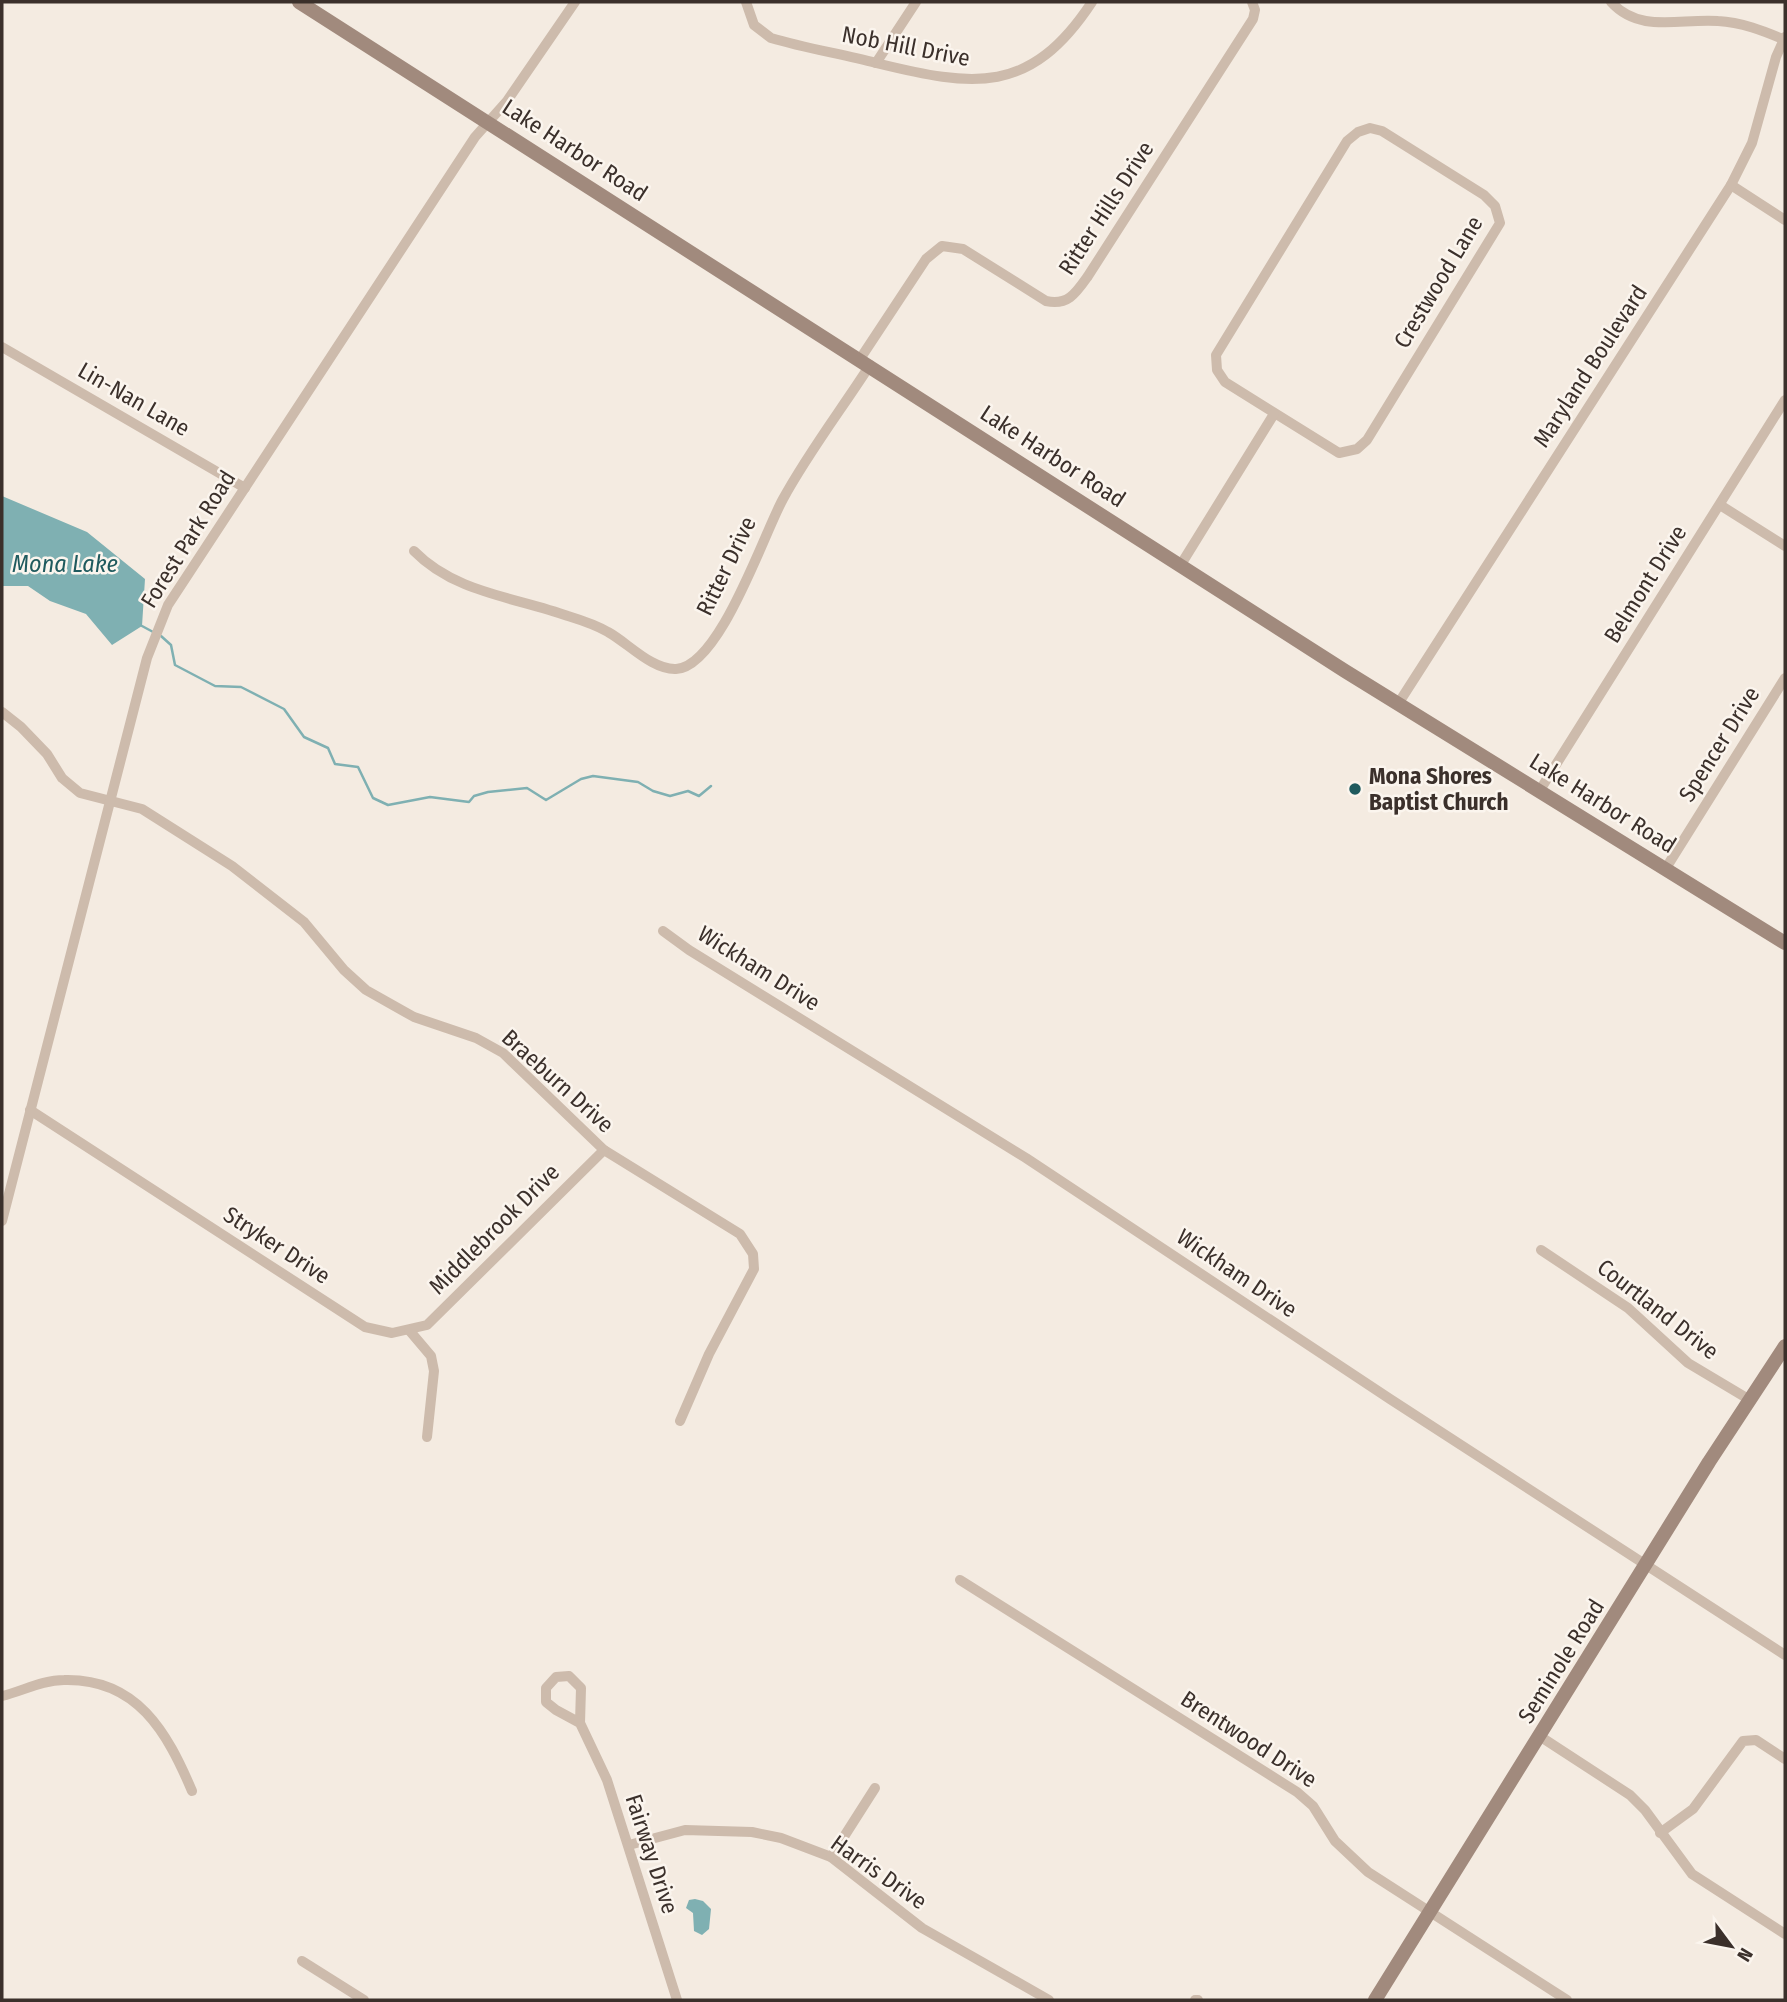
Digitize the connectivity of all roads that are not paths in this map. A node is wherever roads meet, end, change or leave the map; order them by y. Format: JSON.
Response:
{"nodes":[{"id":1,"x":299,"y":2,"type":"edge"},
{"id":2,"x":575,"y":2,"type":"edge"},
{"id":3,"x":746,"y":2,"type":"edge"},
{"id":4,"x":916,"y":2,"type":"edge"},
{"id":5,"x":1092,"y":2,"type":"edge"},
{"id":6,"x":1252,"y":2,"type":"edge"},
{"id":7,"x":1611,"y":2,"type":"edge"},
{"id":8,"x":1785,"y":38,"type":"edge"},
{"id":9,"x":876,"y":63,"type":"junction"},
{"id":10,"x":486,"y":121,"type":"junction"},
{"id":11,"x":1731,"y":185,"type":"junction"},
{"id":12,"x":1785,"y":220,"type":"edge"},
{"id":13,"x":2,"y":347,"type":"edge"},
{"id":14,"x":865,"y":362,"type":"junction"},
{"id":15,"x":1785,"y":400,"type":"edge"},
{"id":16,"x":1274,"y":414,"type":"junction"},
{"id":17,"x":245,"y":488,"type":"junction"},
{"id":18,"x":1720,"y":505,"type":"junction"},
{"id":19,"x":1785,"y":546,"type":"edge"},
{"id":20,"x":414,"y":551,"type":"dead end"},
{"id":21,"x":1180,"y":566,"type":"junction"},
{"id":22,"x":1785,"y":678,"type":"edge"},
{"id":23,"x":1398,"y":704,"type":"junction"},
{"id":24,"x":2,"y":712,"type":"edge"},
{"id":25,"x":1540,"y":790,"type":"junction"},
{"id":26,"x":111,"y":802,"type":"junction"},
{"id":27,"x":1666,"y":868,"type":"junction"},
{"id":28,"x":663,"y":930,"type":"dead end"},
{"id":29,"x":1785,"y":943,"type":"edge"},
{"id":30,"x":30,"y":1110,"type":"junction"},
{"id":31,"x":604,"y":1150,"type":"junction"},
{"id":32,"x":2,"y":1221,"type":"edge"},
{"id":33,"x":1541,"y":1250,"type":"dead end"},
{"id":34,"x":410,"y":1330,"type":"junction"},
{"id":35,"x":1785,"y":1346,"type":"edge"},
{"id":36,"x":1750,"y":1400,"type":"junction"},
{"id":37,"x":680,"y":1421,"type":"dead end"},
{"id":38,"x":427,"y":1437,"type":"dead end"},
{"id":39,"x":1647,"y":1567,"type":"junction"},
{"id":40,"x":960,"y":1580,"type":"dead end"},
{"id":41,"x":1785,"y":1655,"type":"edge"},
{"id":42,"x":2,"y":1696,"type":"edge"},
{"id":43,"x":580,"y":1723,"type":"junction"},
{"id":44,"x":1541,"y":1737,"type":"junction"},
{"id":45,"x":1785,"y":1759,"type":"edge"},
{"id":46,"x":875,"y":1788,"type":"dead end"},
{"id":47,"x":192,"y":1791,"type":"dead end"},
{"id":48,"x":1660,"y":1833,"type":"junction"},
{"id":49,"x":629,"y":1844,"type":"junction"},
{"id":50,"x":831,"y":1857,"type":"junction"},
{"id":51,"x":1432,"y":1910,"type":"junction"},
{"id":52,"x":1785,"y":1934,"type":"edge"},
{"id":53,"x":302,"y":1961,"type":"dead end"},
{"id":54,"x":364,"y":2000,"type":"edge"},
{"id":55,"x":677,"y":2000,"type":"edge"},
{"id":56,"x":1049,"y":2000,"type":"edge"},
{"id":57,"x":1375,"y":2000,"type":"edge"},
{"id":58,"x":1567,"y":2000,"type":"edge"}],
"edges":[{"from":1,"to":10,"type":"street","name":"Lake Harbor Road"},
{"from":2,"to":10,"type":"street","name":"Forest Park Road"},
{"from":3,"to":9,"type":"street","name":"Nob Hill Drive"},
{"from":4,"to":9,"type":"street"},
{"from":5,"to":9,"type":"street","name":"Nob Hill Drive"},
{"from":6,"to":14,"type":"street","name":"Ritter Hills Drive"},
{"from":7,"to":8,"type":"street"},
{"from":8,"to":11,"type":"street","name":"Maryland Boulevard"},
{"from":10,"to":14,"type":"street","name":"Lake Harbor Road"},
{"from":10,"to":17,"type":"street","name":"Forest Park Road"},
{"from":11,"to":12,"type":"street"},
{"from":11,"to":23,"type":"street","name":"Maryland Boulevard"},
{"from":13,"to":17,"type":"street","name":"Lin-Nan Lane"},
{"from":14,"to":20,"type":"street","name":"Ritter Drive"},
{"from":14,"to":21,"type":"street","name":"Lake Harbor Road"},
{"from":15,"to":18,"type":"street","name":"Belmont Drive"},
{"from":16,"to":16,"type":"street","name":"Crestwood Lane"},
{"from":16,"to":21,"type":"street"},
{"from":17,"to":26,"type":"street","name":"Forest Park Road"},
{"from":18,"to":19,"type":"street"},
{"from":18,"to":25,"type":"street","name":"Belmont Drive"},
{"from":21,"to":23,"type":"street","name":"Lake Harbor Road"},
{"from":22,"to":27,"type":"street","name":"Spencer Drive"},
{"from":23,"to":25,"type":"street","name":"Lake Harbor Road"},
{"from":24,"to":26,"type":"street","name":"Braeburn Drive"},
{"from":25,"to":27,"type":"street","name":"Lake Harbor Road"},
{"from":26,"to":30,"type":"street","name":"Forest Park Road"},
{"from":26,"to":31,"type":"street","name":"Braeburn Drive"},
{"from":27,"to":29,"type":"street","name":"Lake Harbor Road"},
{"from":28,"to":39,"type":"street","name":"Wickham Drive"},
{"from":30,"to":32,"type":"street","name":"Forest Park Road"},
{"from":30,"to":34,"type":"street","name":"Stryker Drive"},
{"from":31,"to":34,"type":"street","name":"Middlebrook Drive"},
{"from":31,"to":37,"type":"street","name":"Braeburn Drive"},
{"from":33,"to":36,"type":"street","name":"Courtland Drive"},
{"from":34,"to":38,"type":"street"},
{"from":35,"to":36,"type":"street","name":"Seminole Road"},
{"from":36,"to":39,"type":"street","name":"Seminole Road"},
{"from":39,"to":41,"type":"street","name":"Wickham Drive"},
{"from":39,"to":44,"type":"street","name":"Seminole Road"},
{"from":40,"to":51,"type":"street","name":"Brentwood Drive"},
{"from":42,"to":47,"type":"street"},
{"from":43,"to":43,"type":"street","name":"Fairway Drive"},
{"from":43,"to":49,"type":"street","name":"Fairway Drive"},
{"from":44,"to":48,"type":"street"},
{"from":44,"to":51,"type":"street","name":"Seminole Road"},
{"from":45,"to":48,"type":"street"},
{"from":46,"to":50,"type":"street"},
{"from":48,"to":52,"type":"street"},
{"from":49,"to":50,"type":"street","name":"Harris Drive"},
{"from":49,"to":55,"type":"street","name":"Fairway Drive"},
{"from":50,"to":56,"type":"street","name":"Harris Drive"},
{"from":51,"to":57,"type":"street","name":"Seminole Road"},
{"from":51,"to":58,"type":"street","name":"Brentwood Drive"},
{"from":53,"to":54,"type":"street"}]}
